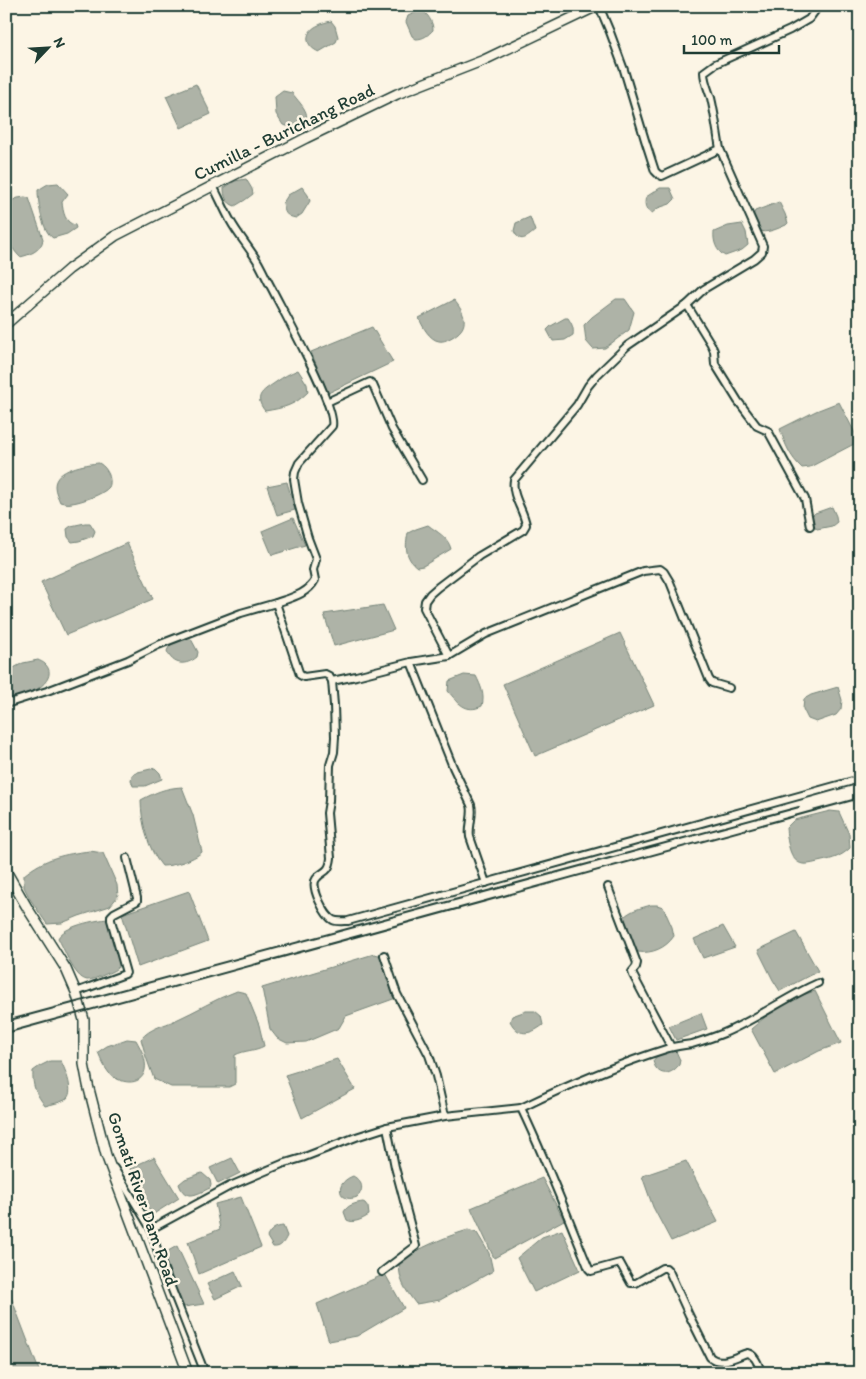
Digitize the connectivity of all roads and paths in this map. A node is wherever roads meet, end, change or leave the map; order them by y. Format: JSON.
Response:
{"nodes":[{"id":1,"x":598,"y":6,"type":"edge"},
{"id":2,"x":816,"y":6,"type":"edge"},
{"id":3,"x":720,"y":149,"type":"junction"},
{"id":4,"x":213,"y":186,"type":"junction"},
{"id":5,"x":688,"y":305,"type":"junction"},
{"id":6,"x":6,"y":324,"type":"edge"},
{"id":7,"x":327,"y":402,"type":"junction"},
{"id":8,"x":422,"y":480,"type":"dead end"},
{"id":9,"x":810,"y":526,"type":"dead end"},
{"id":10,"x":276,"y":604,"type":"junction"},
{"id":11,"x":449,"y":656,"type":"junction"},
{"id":12,"x":411,"y":662,"type":"junction"},
{"id":13,"x":332,"y":681,"type":"junction"},
{"id":14,"x":729,"y":688,"type":"dead end"},
{"id":15,"x":6,"y":704,"type":"edge"},
{"id":16,"x":860,"y":779,"type":"edge"},
{"id":17,"x":127,"y":858,"type":"dead end"},
{"id":18,"x":6,"y":871,"type":"edge"},
{"id":19,"x":486,"y":883,"type":"junction"},
{"id":20,"x":608,"y":887,"type":"dead end"},
{"id":21,"x":384,"y":955,"type":"dead end"},
{"id":22,"x":818,"y":983,"type":"dead end"},
{"id":23,"x":76,"y":992,"type":"junction"},
{"id":24,"x":671,"y":1048,"type":"junction"},
{"id":25,"x":520,"y":1108,"type":"junction"},
{"id":26,"x":445,"y":1116,"type":"junction"},
{"id":27,"x":387,"y":1127,"type":"junction"},
{"id":28,"x":106,"y":1155,"type":"junction"},
{"id":29,"x":151,"y":1229,"type":"junction"},
{"id":30,"x":382,"y":1272,"type":"dead end"},
{"id":31,"x":188,"y":1373,"type":"edge"},
{"id":32,"x":204,"y":1373,"type":"edge"},
{"id":33,"x":762,"y":1373,"type":"edge"}],
"edges":[{"from":1,"to":3,"type":"street"},
{"from":1,"to":4,"type":"main road","name":"Cumilla - Burichang Road"},
{"from":2,"to":3,"type":"street"},
{"from":3,"to":5,"type":"street"},
{"from":4,"to":6,"type":"main road","name":"Cumilla - Burichang Road"},
{"from":4,"to":7,"type":"street"},
{"from":5,"to":9,"type":"street"},
{"from":5,"to":11,"type":"street"},
{"from":7,"to":8,"type":"street"},
{"from":7,"to":10,"type":"street"},
{"from":10,"to":13,"type":"street"},
{"from":10,"to":15,"type":"street"},
{"from":11,"to":12,"type":"street"},
{"from":11,"to":14,"type":"street"},
{"from":12,"to":13,"type":"street"},
{"from":12,"to":19,"type":"street"},
{"from":13,"to":19,"type":"street"},
{"from":16,"to":19,"type":"street"},
{"from":17,"to":23,"type":"street"},
{"from":18,"to":23,"type":"main road","name":"Gomati River Dam Road"},
{"from":20,"to":24,"type":"street"},
{"from":21,"to":26,"type":"street"},
{"from":22,"to":24,"type":"street"},
{"from":23,"to":28,"type":"main road","name":"Gomati River Dam Road"},
{"from":24,"to":25,"type":"street"},
{"from":25,"to":26,"type":"street"},
{"from":25,"to":33,"type":"street"},
{"from":26,"to":27,"type":"street"},
{"from":27,"to":29,"type":"street"},
{"from":27,"to":30,"type":"street"},
{"from":28,"to":29,"type":"street"},
{"from":28,"to":31,"type":"main road","name":"Gomati River Dam Road"},
{"from":29,"to":32,"type":"street"}]}
